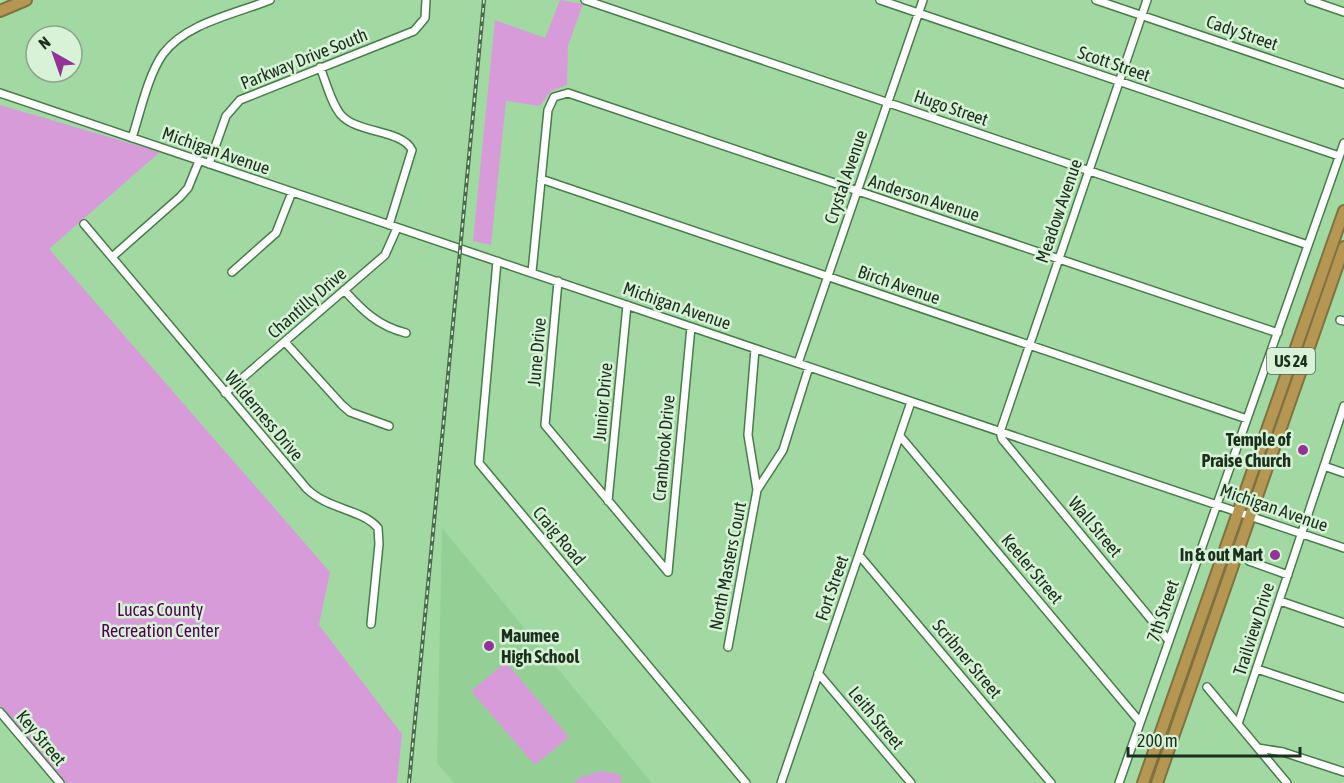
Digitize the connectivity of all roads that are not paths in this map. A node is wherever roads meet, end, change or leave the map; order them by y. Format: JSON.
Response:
{"nodes":[{"id":1,"x":26,"y":0,"type":"edge"},
{"id":2,"x":270,"y":0,"type":"edge"},
{"id":3,"x":426,"y":0,"type":"edge"},
{"id":4,"x":585,"y":0,"type":"edge"},
{"id":5,"x":880,"y":0,"type":"edge"},
{"id":6,"x":923,"y":0,"type":"edge"},
{"id":7,"x":1096,"y":0,"type":"edge"},
{"id":8,"x":1147,"y":0,"type":"edge"},
{"id":9,"x":1309,"y":0,"type":"edge"},
{"id":10,"x":0,"y":11,"type":"edge"},
{"id":11,"x":1344,"y":12,"type":"edge"},
{"id":12,"x":918,"y":13,"type":"junction"},
{"id":13,"x":1142,"y":15,"type":"junction"},
{"id":14,"x":320,"y":67,"type":"junction"},
{"id":15,"x":1119,"y":81,"type":"junction"},
{"id":16,"x":1344,"y":84,"type":"edge"},
{"id":17,"x":0,"y":93,"type":"edge"},
{"id":18,"x":888,"y":102,"type":"junction"},
{"id":19,"x":132,"y":138,"type":"junction"},
{"id":20,"x":1344,"y":143,"type":"edge"},
{"id":21,"x":1340,"y":156,"type":"junction"},
{"id":22,"x":199,"y":160,"type":"junction"},
{"id":23,"x":209,"y":164,"type":"junction"},
{"id":24,"x":1089,"y":171,"type":"junction"},
{"id":25,"x":541,"y":179,"type":"junction"},
{"id":26,"x":857,"y":191,"type":"junction"},
{"id":27,"x":292,"y":192,"type":"junction"},
{"id":28,"x":1344,"y":211,"type":"edge"},
{"id":29,"x":84,"y":224,"type":"dead end"},
{"id":30,"x":389,"y":225,"type":"junction"},
{"id":31,"x":397,"y":228,"type":"junction"},
{"id":32,"x":1308,"y":245,"type":"junction"},
{"id":33,"x":1344,"y":247,"type":"edge"},
{"id":34,"x":112,"y":257,"type":"junction"},
{"id":35,"x":1059,"y":258,"type":"junction"},
{"id":36,"x":497,"y":261,"type":"junction"},
{"id":37,"x":232,"y":272,"type":"dead end"},
{"id":38,"x":532,"y":272,"type":"junction"},
{"id":39,"x":828,"y":277,"type":"junction"},
{"id":40,"x":558,"y":281,"type":"junction"},
{"id":41,"x":344,"y":290,"type":"junction"},
{"id":42,"x":627,"y":305,"type":"junction"},
{"id":43,"x":691,"y":327,"type":"junction"},
{"id":44,"x":406,"y":333,"type":"dead end"},
{"id":45,"x":1278,"y":333,"type":"junction"},
{"id":46,"x":285,"y":342,"type":"junction"},
{"id":47,"x":1029,"y":345,"type":"junction"},
{"id":48,"x":755,"y":349,"type":"junction"},
{"id":49,"x":798,"y":363,"type":"junction"},
{"id":50,"x":809,"y":367,"type":"junction"},
{"id":51,"x":225,"y":393,"type":"junction"},
{"id":52,"x":912,"y":402,"type":"junction"},
{"id":53,"x":1344,"y":406,"type":"edge"},
{"id":54,"x":1247,"y":419,"type":"junction"},
{"id":55,"x":389,"y":426,"type":"dead end"},
{"id":56,"x":1000,"y":432,"type":"junction"},
{"id":57,"x":900,"y":436,"type":"junction"},
{"id":58,"x":1324,"y":466,"type":"junction"},
{"id":59,"x":1344,"y":472,"type":"edge"},
{"id":60,"x":757,"y":490,"type":"junction"},
{"id":61,"x":608,"y":501,"type":"junction"},
{"id":62,"x":1217,"y":505,"type":"junction"},
{"id":63,"x":1238,"y":512,"type":"junction"},
{"id":64,"x":1251,"y":516,"type":"junction"},
{"id":65,"x":1302,"y":533,"type":"junction"},
{"id":66,"x":1344,"y":548,"type":"edge"},
{"id":67,"x":859,"y":555,"type":"junction"},
{"id":68,"x":1249,"y":561,"type":"dead end"},
{"id":69,"x":1288,"y":575,"type":"junction"},
{"id":70,"x":1280,"y":601,"type":"junction"},
{"id":71,"x":1344,"y":623,"type":"edge"},
{"id":72,"x":371,"y":624,"type":"dead end"},
{"id":73,"x":1169,"y":641,"type":"junction"},
{"id":74,"x":728,"y":647,"type":"dead end"},
{"id":75,"x":1257,"y":669,"type":"junction"},
{"id":76,"x":818,"y":673,"type":"junction"},
{"id":77,"x":1206,"y":687,"type":"dead end"},
{"id":78,"x":1344,"y":698,"type":"edge"},
{"id":79,"x":0,"y":712,"type":"edge"},
{"id":80,"x":1140,"y":722,"type":"junction"},
{"id":81,"x":1238,"y":724,"type":"junction"},
{"id":82,"x":1258,"y":748,"type":"junction"},
{"id":83,"x":1344,"y":772,"type":"edge"},
{"id":84,"x":60,"y":783,"type":"edge"},
{"id":85,"x":746,"y":783,"type":"edge"},
{"id":86,"x":781,"y":783,"type":"edge"},
{"id":87,"x":911,"y":783,"type":"edge"},
{"id":88,"x":1051,"y":783,"type":"edge"},
{"id":89,"x":1119,"y":783,"type":"edge"},
{"id":90,"x":1143,"y":783,"type":"edge"},
{"id":91,"x":1157,"y":783,"type":"edge"},
{"id":92,"x":1287,"y":783,"type":"edge"}],
"edges":[{"from":1,"to":10,"type":"highway"},
{"from":2,"to":19,"type":"street"},
{"from":3,"to":14,"type":"street","name":"Parkway Drive South"},
{"from":4,"to":18,"type":"street","name":"Hugo Street"},
{"from":5,"to":12,"type":"street","name":"Scott Street"},
{"from":6,"to":12,"type":"street","name":"Crystal Avenue"},
{"from":7,"to":13,"type":"street","name":"Cady Street"},
{"from":8,"to":13,"type":"street","name":"Meadow Avenue"},
{"from":9,"to":11,"type":"street"},
{"from":12,"to":15,"type":"street","name":"Scott Street"},
{"from":12,"to":18,"type":"street","name":"Crystal Avenue"},
{"from":13,"to":15,"type":"street","name":"Meadow Avenue"},
{"from":13,"to":16,"type":"street","name":"Cady Street"},
{"from":14,"to":23,"type":"street","name":"Parkway Drive South"},
{"from":14,"to":30,"type":"street"},
{"from":15,"to":21,"type":"street","name":"Scott Street"},
{"from":15,"to":24,"type":"street","name":"Meadow Avenue"},
{"from":17,"to":19,"type":"street","name":"Michigan Avenue"},
{"from":18,"to":24,"type":"street","name":"Hugo Street"},
{"from":18,"to":26,"type":"street","name":"Crystal Avenue"},
{"from":19,"to":22,"type":"street","name":"Michigan Avenue"},
{"from":20,"to":21,"type":"street","name":"7th Street"},
{"from":21,"to":32,"type":"street","name":"7th Street"},
{"from":22,"to":23,"type":"street","name":"Michigan Avenue"},
{"from":22,"to":34,"type":"street"},
{"from":23,"to":27,"type":"street","name":"Michigan Avenue"},
{"from":24,"to":32,"type":"street","name":"Hugo Street"},
{"from":24,"to":35,"type":"street","name":"Meadow Avenue"},
{"from":25,"to":26,"type":"street","name":"Anderson Avenue"},
{"from":25,"to":38,"type":"street"},
{"from":25,"to":39,"type":"street","name":"Birch Avenue"},
{"from":26,"to":35,"type":"street","name":"Anderson Avenue"},
{"from":26,"to":39,"type":"street","name":"Crystal Avenue"},
{"from":27,"to":30,"type":"street","name":"Michigan Avenue"},
{"from":27,"to":37,"type":"street"},
{"from":28,"to":63,"type":"highway","number":"US 24"},
{"from":29,"to":34,"type":"street","name":"Wilderness Drive"},
{"from":30,"to":31,"type":"street","name":"Michigan Avenue"},
{"from":31,"to":36,"type":"street","name":"Michigan Avenue"},
{"from":31,"to":41,"type":"street","name":"Chantilly Drive"},
{"from":32,"to":45,"type":"street","name":"7th Street"},
{"from":33,"to":64,"type":"highway","number":"US 24"},
{"from":34,"to":51,"type":"street","name":"Wilderness Drive"},
{"from":35,"to":45,"type":"street","name":"Anderson Avenue"},
{"from":35,"to":47,"type":"street","name":"Meadow Avenue"},
{"from":36,"to":38,"type":"street","name":"Michigan Avenue"},
{"from":36,"to":85,"type":"street","name":"Craig Road"},
{"from":38,"to":40,"type":"street","name":"Michigan Avenue"},
{"from":39,"to":47,"type":"street","name":"Birch Avenue"},
{"from":39,"to":49,"type":"street","name":"Crystal Avenue"},
{"from":40,"to":42,"type":"street","name":"Michigan Avenue"},
{"from":40,"to":61,"type":"street","name":"June Drive"},
{"from":41,"to":44,"type":"street"},
{"from":41,"to":46,"type":"street","name":"Chantilly Drive"},
{"from":42,"to":43,"type":"street","name":"Michigan Avenue"},
{"from":42,"to":61,"type":"street","name":"Junior Drive"},
{"from":43,"to":48,"type":"street","name":"Michigan Avenue"},
{"from":43,"to":61,"type":"street","name":"Cranbrook Drive"},
{"from":45,"to":54,"type":"street","name":"7th Street"},
{"from":46,"to":51,"type":"street","name":"Chantilly Drive"},
{"from":46,"to":55,"type":"street"},
{"from":47,"to":54,"type":"street","name":"Birch Avenue"},
{"from":47,"to":56,"type":"street","name":"Meadow Avenue"},
{"from":48,"to":49,"type":"street","name":"Michigan Avenue"},
{"from":48,"to":60,"type":"street","name":"North Masters Court"},
{"from":49,"to":50,"type":"street","name":"Michigan Avenue"},
{"from":50,"to":52,"type":"street","name":"Michigan Avenue"},
{"from":50,"to":60,"type":"street"},
{"from":51,"to":72,"type":"street","name":"Wilderness Drive"},
{"from":52,"to":56,"type":"street","name":"Michigan Avenue"},
{"from":52,"to":57,"type":"street","name":"Fort Street"},
{"from":53,"to":58,"type":"street","name":"Trailview Drive"},
{"from":54,"to":62,"type":"street","name":"7th Street"},
{"from":56,"to":62,"type":"street","name":"Michigan Avenue"},
{"from":56,"to":73,"type":"street","name":"Wall Street"},
{"from":57,"to":67,"type":"street","name":"Fort Street"},
{"from":57,"to":80,"type":"street","name":"Keeler Street"},
{"from":58,"to":59,"type":"street"},
{"from":58,"to":65,"type":"street","name":"Trailview Drive"},
{"from":60,"to":74,"type":"street","name":"North Masters Court"},
{"from":62,"to":63,"type":"street","name":"Michigan Avenue"},
{"from":62,"to":73,"type":"street","name":"7th Street"},
{"from":63,"to":64,"type":"street","name":"Michigan Avenue"},
{"from":63,"to":90,"type":"highway","number":"US 24"},
{"from":64,"to":65,"type":"street","name":"Michigan Avenue"},
{"from":64,"to":91,"type":"highway","number":"US 24"},
{"from":65,"to":66,"type":"street","name":"Michigan Avenue"},
{"from":65,"to":69,"type":"street","name":"Trailview Drive"},
{"from":67,"to":76,"type":"street","name":"Fort Street"},
{"from":67,"to":88,"type":"street","name":"Scribner Street"},
{"from":68,"to":69,"type":"street"},
{"from":69,"to":70,"type":"street","name":"Trailview Drive"},
{"from":70,"to":71,"type":"street"},
{"from":70,"to":75,"type":"street","name":"Trailview Drive"},
{"from":73,"to":80,"type":"street","name":"7th Street"},
{"from":75,"to":78,"type":"street"},
{"from":75,"to":81,"type":"street","name":"Trailview Drive"},
{"from":76,"to":86,"type":"street","name":"Fort Street"},
{"from":76,"to":87,"type":"street","name":"Leith Street"},
{"from":77,"to":81,"type":"street"},
{"from":79,"to":84,"type":"street","name":"Key Street"},
{"from":80,"to":89,"type":"street","name":"7th Street"},
{"from":81,"to":82,"type":"street"},
{"from":82,"to":83,"type":"street"},
{"from":82,"to":92,"type":"street"}]}
